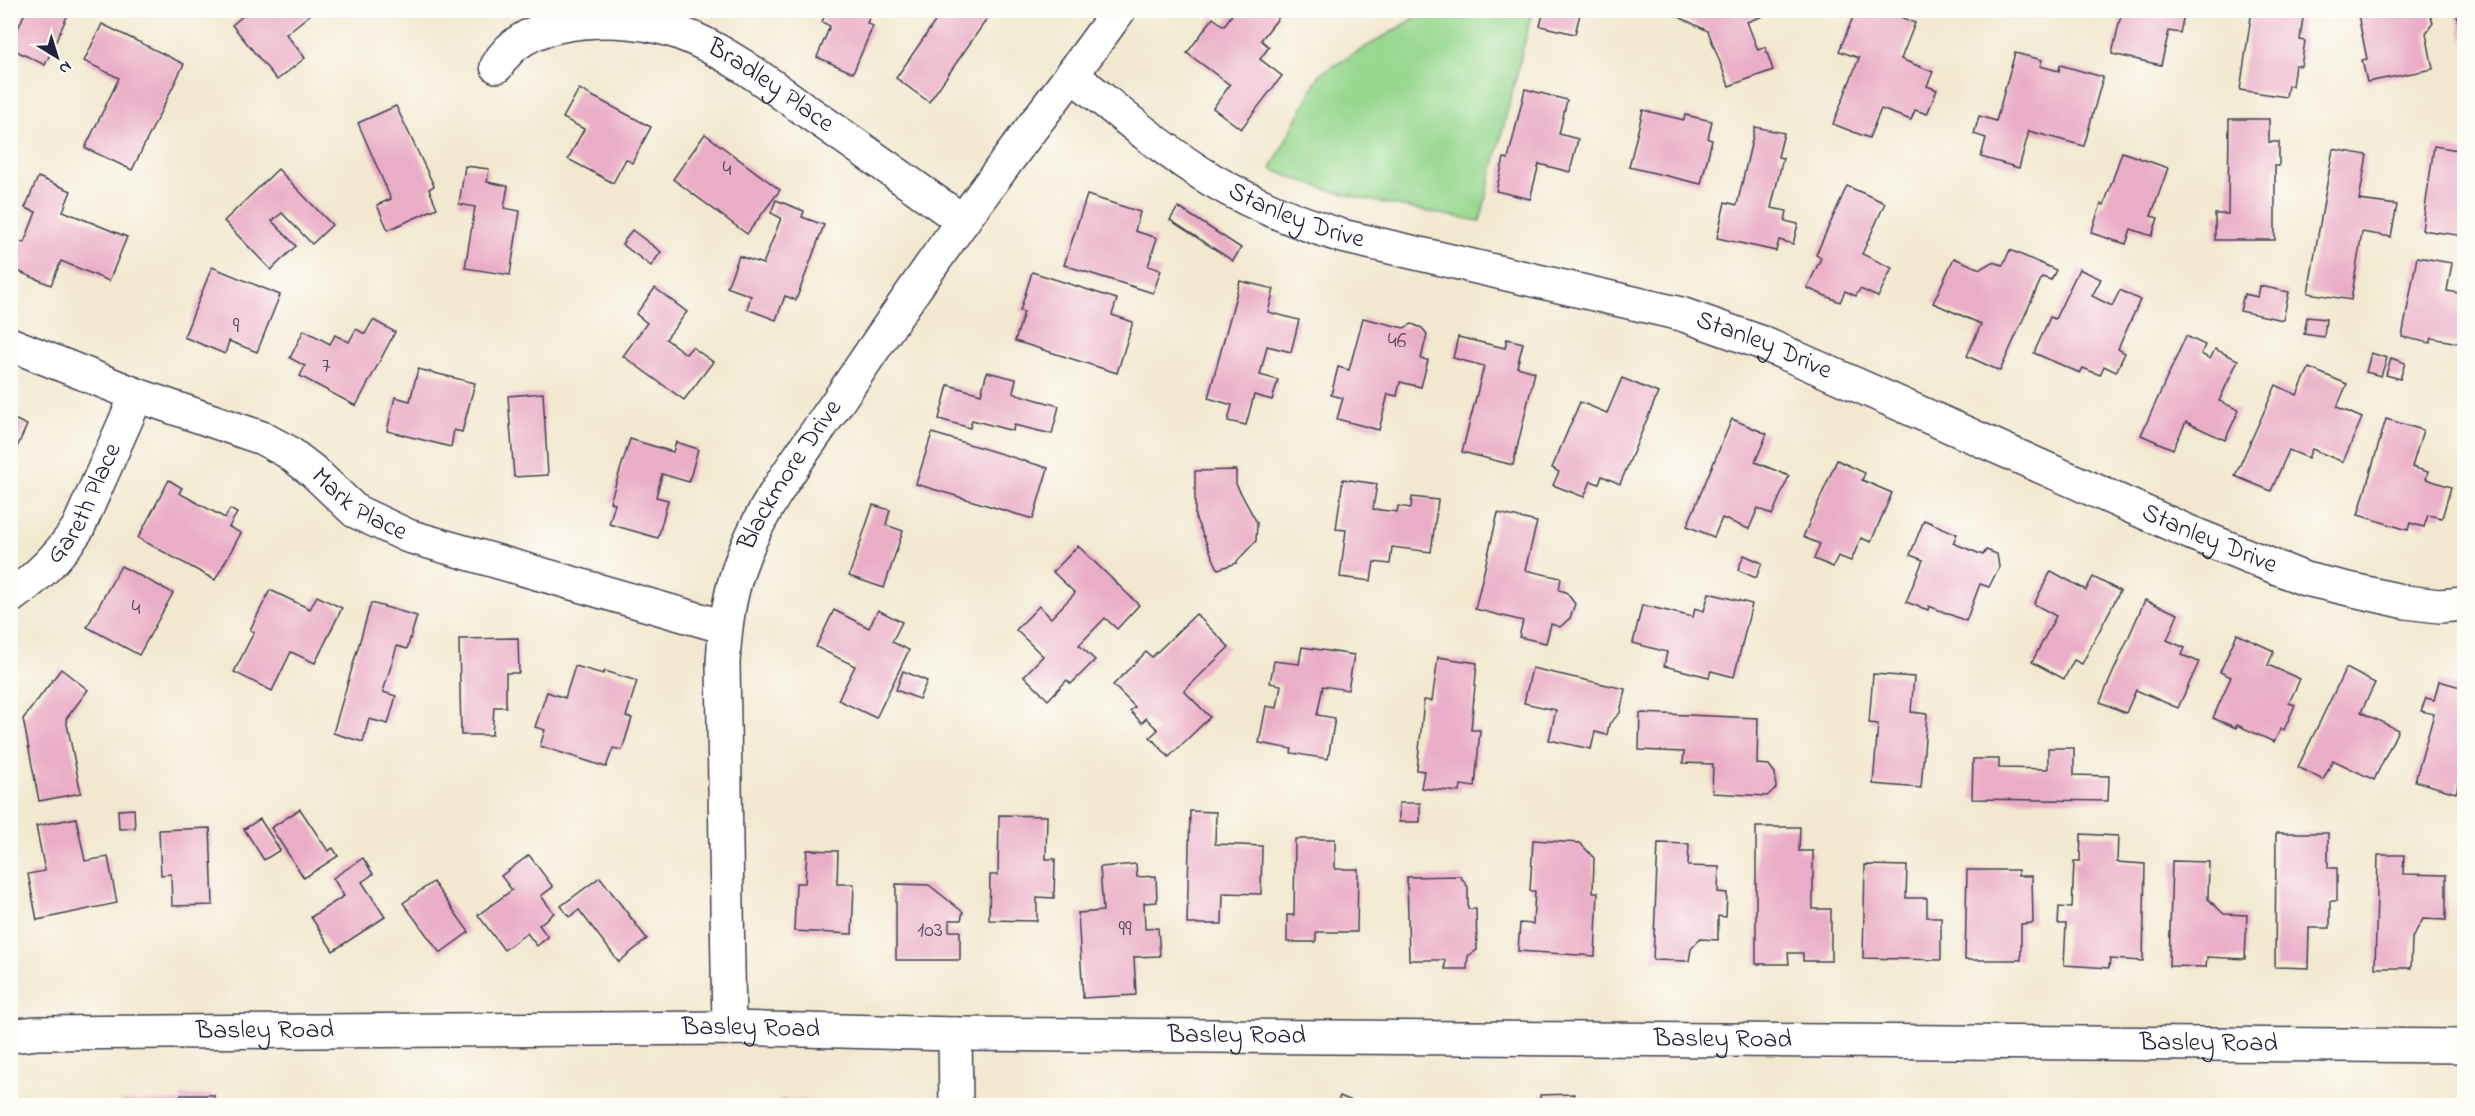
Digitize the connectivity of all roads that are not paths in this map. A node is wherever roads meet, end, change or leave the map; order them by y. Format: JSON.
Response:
{"nodes":[{"id":1,"x":1119,"y":10,"type":"edge"},
{"id":2,"x":496,"y":66,"type":"dead end"},
{"id":3,"x":1073,"y":76,"type":"junction"},
{"id":4,"x":963,"y":221,"type":"junction"},
{"id":5,"x":10,"y":344,"type":"edge"},
{"id":6,"x":137,"y":395,"type":"junction"},
{"id":7,"x":10,"y":597,"type":"edge"},
{"id":8,"x":2464,"y":604,"type":"edge"},
{"id":9,"x":725,"y":627,"type":"junction"},
{"id":10,"x":729,"y":1028,"type":"junction"},
{"id":11,"x":955,"y":1034,"type":"junction"},
{"id":12,"x":10,"y":1036,"type":"edge"},
{"id":13,"x":2464,"y":1046,"type":"edge"},
{"id":14,"x":956,"y":1106,"type":"edge"}],
"edges":[{"from":1,"to":3,"type":"street","name":"Blackmore Drive"},
{"from":2,"to":4,"type":"street","name":"Bradley Place"},
{"from":3,"to":4,"type":"street","name":"Blackmore Drive"},
{"from":3,"to":8,"type":"street","name":"Stanley Drive"},
{"from":4,"to":9,"type":"street","name":"Blackmore Drive"},
{"from":5,"to":6,"type":"street","name":"Mark Place"},
{"from":6,"to":7,"type":"street","name":"Gareth Place"},
{"from":6,"to":9,"type":"street","name":"Mark Place"},
{"from":9,"to":10,"type":"street","name":"Blackmore Drive"},
{"from":10,"to":11,"type":"street","name":"Basley Road"},
{"from":10,"to":12,"type":"street","name":"Basley Road"},
{"from":11,"to":13,"type":"street","name":"Basley Road"},
{"from":11,"to":14,"type":"street"}]}
